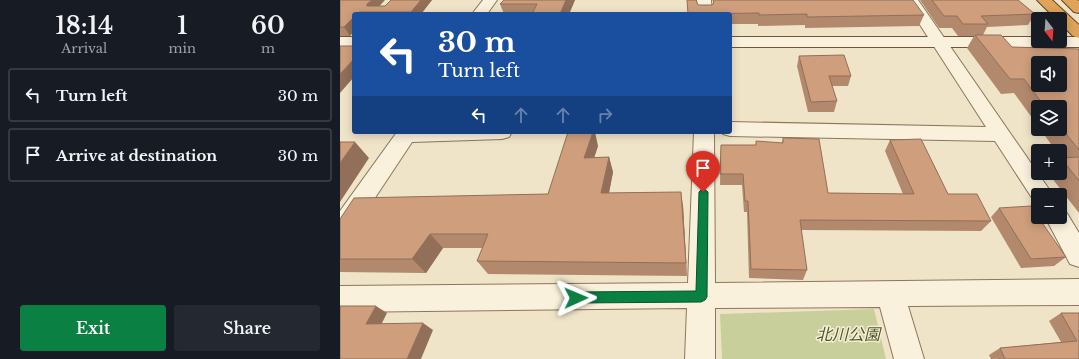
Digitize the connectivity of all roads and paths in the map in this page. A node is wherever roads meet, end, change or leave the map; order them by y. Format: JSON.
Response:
{"nodes":[{"id":1,"x":490,"y":0,"type":"edge"},
{"id":2,"x":704,"y":0,"type":"edge"},
{"id":3,"x":911,"y":0,"type":"edge"},
{"id":4,"x":1044,"y":0,"type":"edge"},
{"id":5,"x":1069,"y":0,"type":"edge"},
{"id":6,"x":1079,"y":9,"type":"edge"},
{"id":7,"x":481,"y":12,"type":"edge"},
{"id":8,"x":705,"y":12,"type":"edge"},
{"id":9,"x":1079,"y":33,"type":"edge"},
{"id":10,"x":732,"y":42,"type":"edge"},
{"id":11,"x":941,"y":42,"type":"junction"},
{"id":12,"x":1079,"y":42,"type":"edge"},
{"id":13,"x":732,"y":129,"type":"edge"},
{"id":14,"x":407,"y":134,"type":"edge"},
{"id":15,"x":704,"y":134,"type":"edge"},
{"id":16,"x":1001,"y":134,"type":"junction"},
{"id":17,"x":1037,"y":188,"type":"edge"},
{"id":18,"x":1061,"y":224,"type":"edge"},
{"id":19,"x":340,"y":230,"type":"edge"},
{"id":20,"x":1079,"y":256,"type":"edge"},
{"id":21,"x":1079,"y":292,"type":"edge"},
{"id":22,"x":891,"y":295,"type":"junction"},
{"id":23,"x":701,"y":297,"type":"junction"},
{"id":24,"x":340,"y":300,"type":"edge"},
{"id":25,"x":700,"y":359,"type":"edge"},
{"id":26,"x":909,"y":359,"type":"edge"}],
"edges":[{"from":1,"to":7,"type":"street"},
{"from":2,"to":8,"type":"street"},
{"from":3,"to":11,"type":"street"},
{"from":4,"to":9,"type":"highway"},
{"from":5,"to":6,"type":"highway"},
{"from":10,"to":11,"type":"street"},
{"from":11,"to":12,"type":"street"},
{"from":11,"to":16,"type":"street"},
{"from":13,"to":16,"type":"street"},
{"from":14,"to":19,"type":"street"},
{"from":15,"to":23,"type":"street"},
{"from":16,"to":17,"type":"street"},
{"from":18,"to":20,"type":"street"},
{"from":21,"to":22,"type":"street"},
{"from":22,"to":23,"type":"street"},
{"from":22,"to":26,"type":"street"},
{"from":23,"to":24,"type":"street"},
{"from":23,"to":25,"type":"street"}]}
